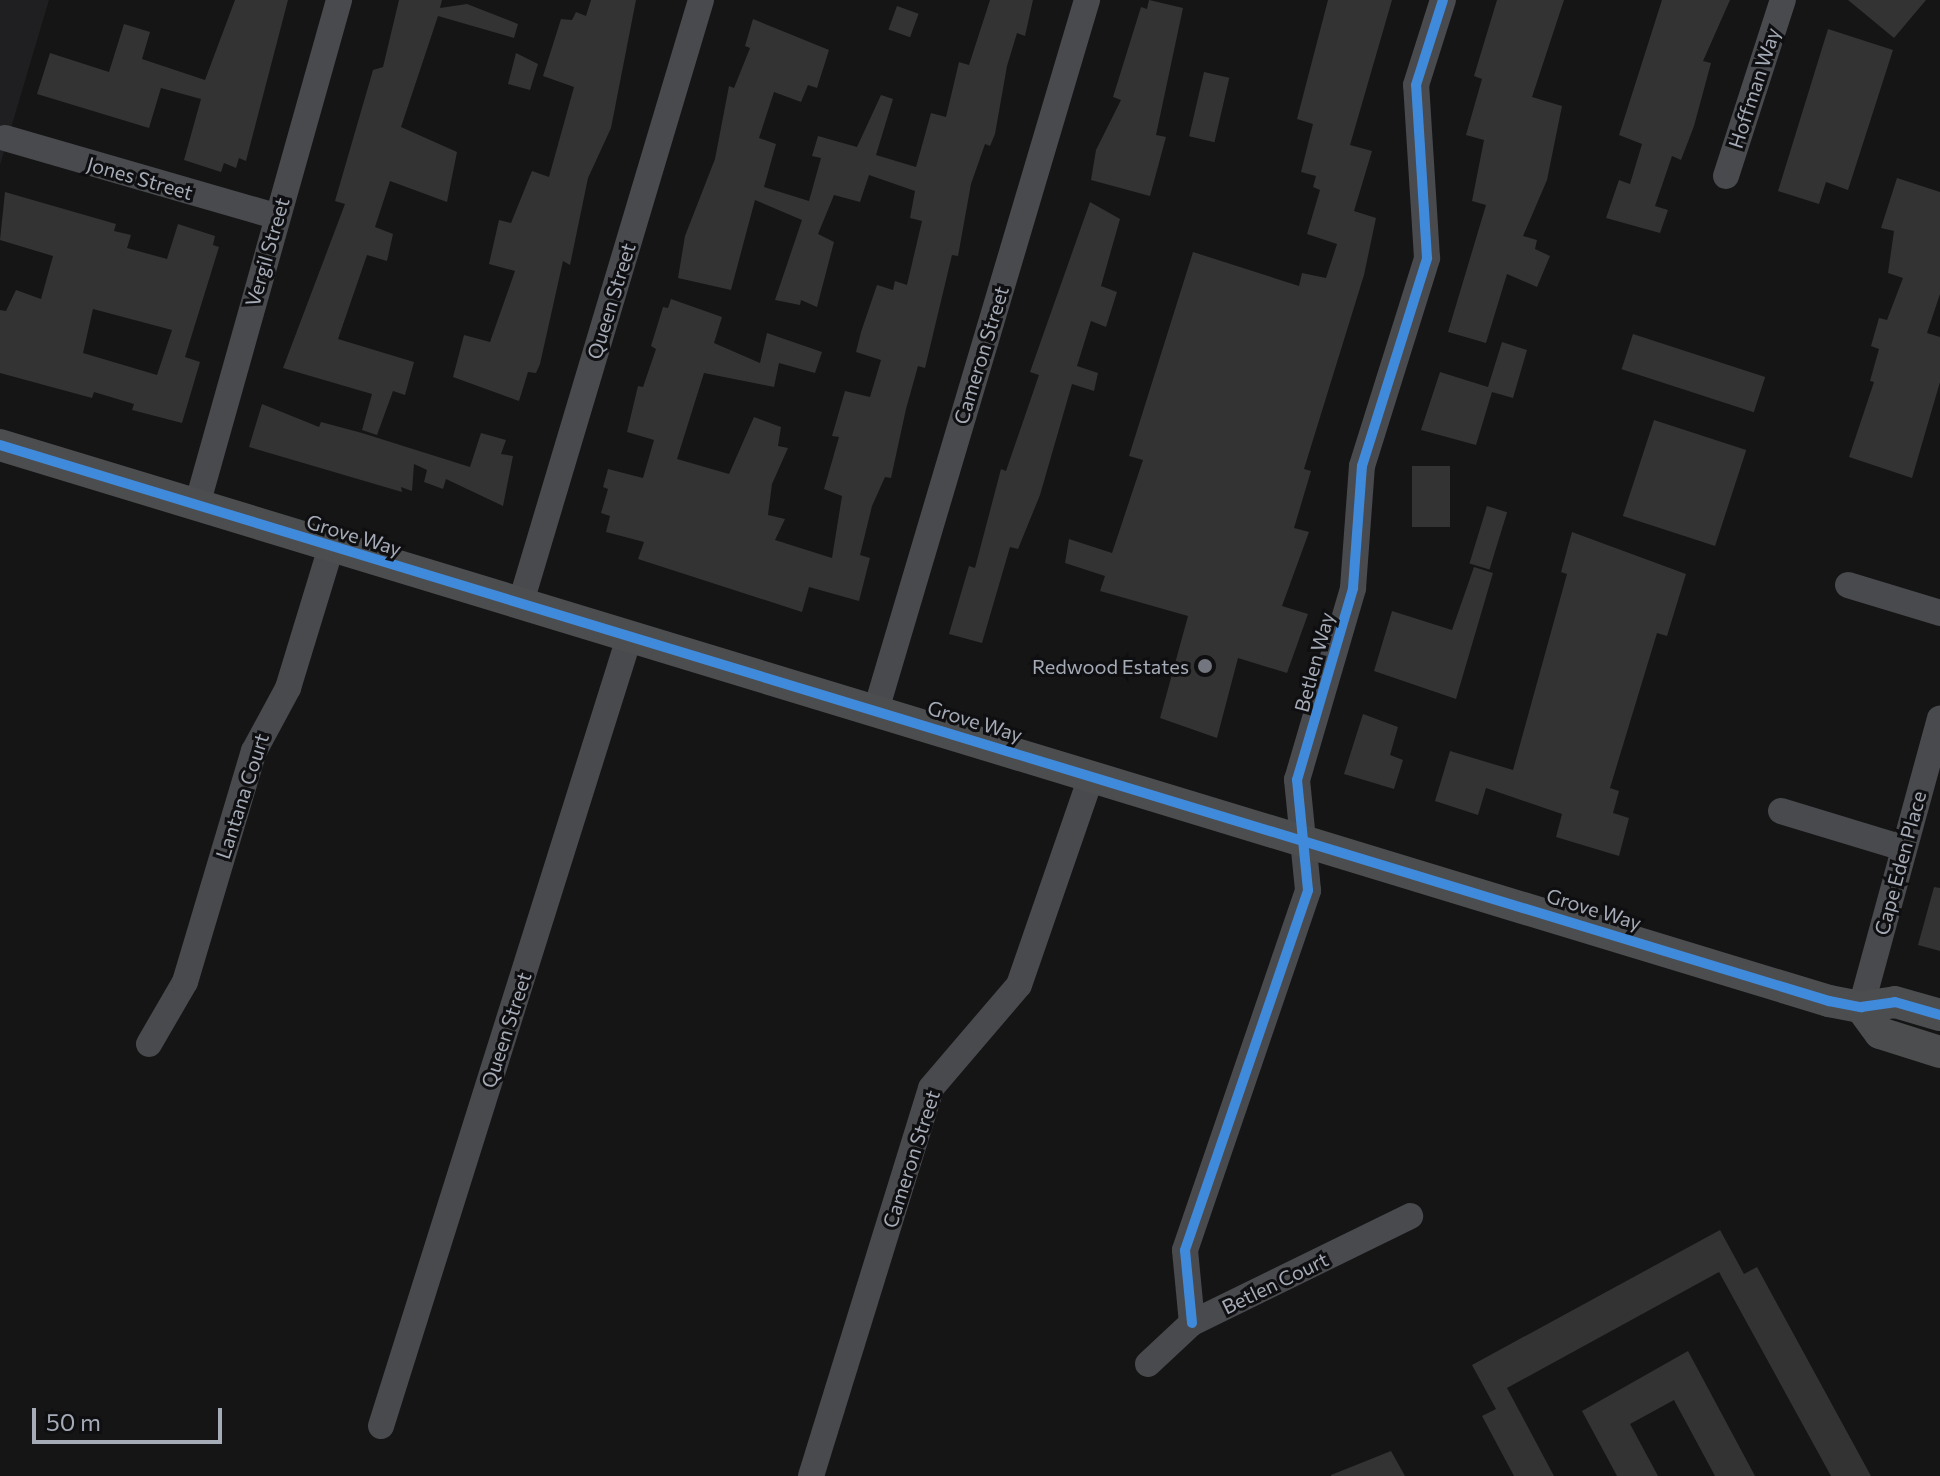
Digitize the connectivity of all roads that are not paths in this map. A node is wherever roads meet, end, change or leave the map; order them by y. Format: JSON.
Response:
{"nodes":[{"id":1,"x":339,"y":0,"type":"edge"},
{"id":2,"x":701,"y":0,"type":"edge"},
{"id":3,"x":1087,"y":0,"type":"edge"},
{"id":4,"x":1443,"y":0,"type":"edge"},
{"id":5,"x":1783,"y":0,"type":"edge"},
{"id":6,"x":5,"y":138,"type":"dead end"},
{"id":7,"x":1726,"y":176,"type":"dead end"},
{"id":8,"x":276,"y":216,"type":"junction"},
{"id":9,"x":0,"y":445,"type":"edge"},
{"id":10,"x":197,"y":505,"type":"junction"},
{"id":11,"x":331,"y":547,"type":"junction"},
{"id":12,"x":1848,"y":585,"type":"dead end"},
{"id":13,"x":521,"y":602,"type":"junction"},
{"id":14,"x":1940,"y":613,"type":"edge"},
{"id":15,"x":630,"y":635,"type":"junction"},
{"id":16,"x":876,"y":710,"type":"junction"},
{"id":17,"x":1940,"y":719,"type":"edge"},
{"id":18,"x":1091,"y":777,"type":"junction"},
{"id":19,"x":1781,"y":811,"type":"dead end"},
{"id":20,"x":1303,"y":842,"type":"junction"},
{"id":21,"x":1903,"y":848,"type":"junction"},
{"id":22,"x":1861,"y":1007,"type":"junction"},
{"id":23,"x":1940,"y":1015,"type":"edge"},
{"id":24,"x":149,"y":1044,"type":"dead end"},
{"id":25,"x":1940,"y":1052,"type":"edge"},
{"id":26,"x":1410,"y":1216,"type":"dead end"},
{"id":27,"x":1192,"y":1323,"type":"junction"},
{"id":28,"x":1148,"y":1364,"type":"dead end"},
{"id":29,"x":381,"y":1426,"type":"dead end"},
{"id":30,"x":811,"y":1476,"type":"edge"}],
"edges":[{"from":1,"to":8,"type":"street","name":"Vergil Street"},
{"from":2,"to":13,"type":"street","name":"Queen Street"},
{"from":3,"to":16,"type":"street","name":"Cameron Street"},
{"from":4,"to":20,"type":"street","name":"Betlen Way"},
{"from":5,"to":7,"type":"street","name":"Hoffman Way"},
{"from":6,"to":8,"type":"street","name":"Jones Street"},
{"from":8,"to":10,"type":"street","name":"Vergil Street"},
{"from":9,"to":10,"type":"main road","name":"Grove Way"},
{"from":10,"to":11,"type":"main road","name":"Grove Way"},
{"from":11,"to":13,"type":"main road","name":"Grove Way"},
{"from":11,"to":24,"type":"street","name":"Lantana Court"},
{"from":12,"to":14,"type":"street"},
{"from":13,"to":15,"type":"main road","name":"Grove Way"},
{"from":15,"to":16,"type":"main road","name":"Grove Way"},
{"from":15,"to":29,"type":"street","name":"Queen Street"},
{"from":16,"to":18,"type":"main road","name":"Grove Way"},
{"from":17,"to":21,"type":"street","name":"Cape Eden Place"},
{"from":18,"to":20,"type":"main road","name":"Grove Way"},
{"from":18,"to":30,"type":"street","name":"Cameron Street"},
{"from":19,"to":21,"type":"street"},
{"from":20,"to":22,"type":"main road","name":"Grove Way"},
{"from":20,"to":27,"type":"street","name":"Betlen Way"},
{"from":21,"to":22,"type":"street","name":"Cape Eden Place"},
{"from":22,"to":23,"type":"main road","name":"Grove Way"},
{"from":22,"to":25,"type":"main road"},
{"from":26,"to":27,"type":"street","name":"Betlen Court"},
{"from":27,"to":28,"type":"street","name":"Betlen Court"}]}
